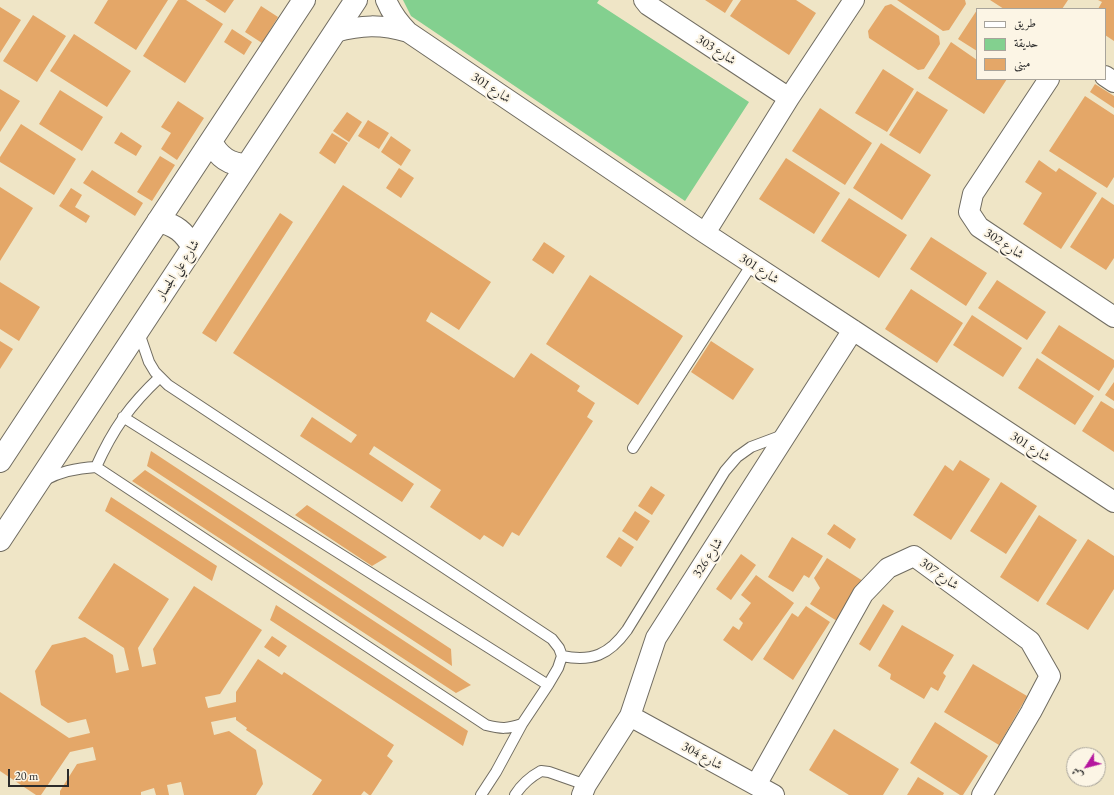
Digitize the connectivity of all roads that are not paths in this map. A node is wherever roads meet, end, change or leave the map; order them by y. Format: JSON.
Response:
{"nodes":[{"id":1,"x":304,"y":0,"type":"edge"},
{"id":2,"x":356,"y":0,"type":"edge"},
{"id":3,"x":386,"y":0,"type":"edge"},
{"id":4,"x":644,"y":0,"type":"edge"},
{"id":5,"x":854,"y":0,"type":"edge"},
{"id":6,"x":335,"y":32,"type":"junction"},
{"id":7,"x":408,"y":32,"type":"junction"},
{"id":8,"x":1048,"y":80,"type":"edge"},
{"id":9,"x":789,"y":98,"type":"junction"},
{"id":10,"x":211,"y":141,"type":"junction"},
{"id":11,"x":247,"y":165,"type":"junction"},
{"id":12,"x":158,"y":221,"type":"junction"},
{"id":13,"x":705,"y":233,"type":"junction"},
{"id":14,"x":193,"y":247,"type":"junction"},
{"id":15,"x":752,"y":264,"type":"junction"},
{"id":16,"x":1114,"y":317,"type":"edge"},
{"id":17,"x":138,"y":330,"type":"junction"},
{"id":18,"x":854,"y":330,"type":"junction"},
{"id":19,"x":160,"y":377,"type":"junction"},
{"id":20,"x":123,"y":417,"type":"junction"},
{"id":21,"x":787,"y":434,"type":"junction"},
{"id":22,"x":633,"y":448,"type":"dead end"},
{"id":23,"x":0,"y":461,"type":"edge"},
{"id":24,"x":96,"y":467,"type":"junction"},
{"id":25,"x":37,"y":485,"type":"junction"},
{"id":26,"x":1114,"y":502,"type":"edge"},
{"id":27,"x":0,"y":540,"type":"edge"},
{"id":28,"x":562,"y":656,"type":"junction"},
{"id":29,"x":548,"y":685,"type":"junction"},
{"id":30,"x":630,"y":716,"type":"junction"},
{"id":31,"x":522,"y":724,"type":"junction"},
{"id":32,"x":756,"y":785,"type":"junction"},
{"id":33,"x":584,"y":790,"type":"edge"},
{"id":34,"x":481,"y":795,"type":"edge"},
{"id":35,"x":515,"y":795,"type":"edge"},
{"id":36,"x":774,"y":795,"type":"edge"},
{"id":37,"x":982,"y":795,"type":"edge"}],
"edges":[{"from":1,"to":10,"type":"street"},
{"from":2,"to":6,"type":"street","name":"شارع علي الجسار"},
{"from":3,"to":7,"type":"street","name":"شارع 301"},
{"from":4,"to":9,"type":"street","name":"شارع 303"},
{"from":5,"to":9,"type":"street"},
{"from":6,"to":7,"type":"street","name":"شارع 301"},
{"from":6,"to":11,"type":"street","name":"شارع علي الجسار"},
{"from":7,"to":13,"type":"street","name":"شارع 301"},
{"from":8,"to":16,"type":"street","name":"شارع 302"},
{"from":9,"to":13,"type":"street"},
{"from":10,"to":11,"type":"street"},
{"from":10,"to":12,"type":"street"},
{"from":11,"to":14,"type":"street","name":"شارع علي الجسار"},
{"from":12,"to":14,"type":"street"},
{"from":12,"to":23,"type":"street"},
{"from":13,"to":15,"type":"street","name":"شارع 301"},
{"from":14,"to":17,"type":"street","name":"شارع علي الجسار"},
{"from":15,"to":18,"type":"street","name":"شارع 301"},
{"from":15,"to":22,"type":"lane"},
{"from":17,"to":19,"type":"lane"},
{"from":17,"to":25,"type":"street","name":"شارع علي الجسار"},
{"from":18,"to":21,"type":"street","name":"شارع 326"},
{"from":18,"to":26,"type":"street","name":"شارع 301"},
{"from":19,"to":20,"type":"lane"},
{"from":19,"to":28,"type":"lane"},
{"from":20,"to":24,"type":"lane"},
{"from":20,"to":29,"type":"lane"},
{"from":21,"to":28,"type":"lane"},
{"from":21,"to":30,"type":"street","name":"شارع 326"},
{"from":24,"to":25,"type":"lane"},
{"from":24,"to":31,"type":"lane"},
{"from":25,"to":27,"type":"street","name":"شارع علي الجسار"},
{"from":28,"to":29,"type":"lane"},
{"from":29,"to":31,"type":"lane"},
{"from":30,"to":32,"type":"street","name":"شارع 304"},
{"from":30,"to":33,"type":"street","name":"شارع 326"},
{"from":31,"to":34,"type":"lane"},
{"from":32,"to":36,"type":"street","name":"شارع 304"},
{"from":32,"to":37,"type":"street","name":"شارع 307"},
{"from":33,"to":35,"type":"lane"}]}
